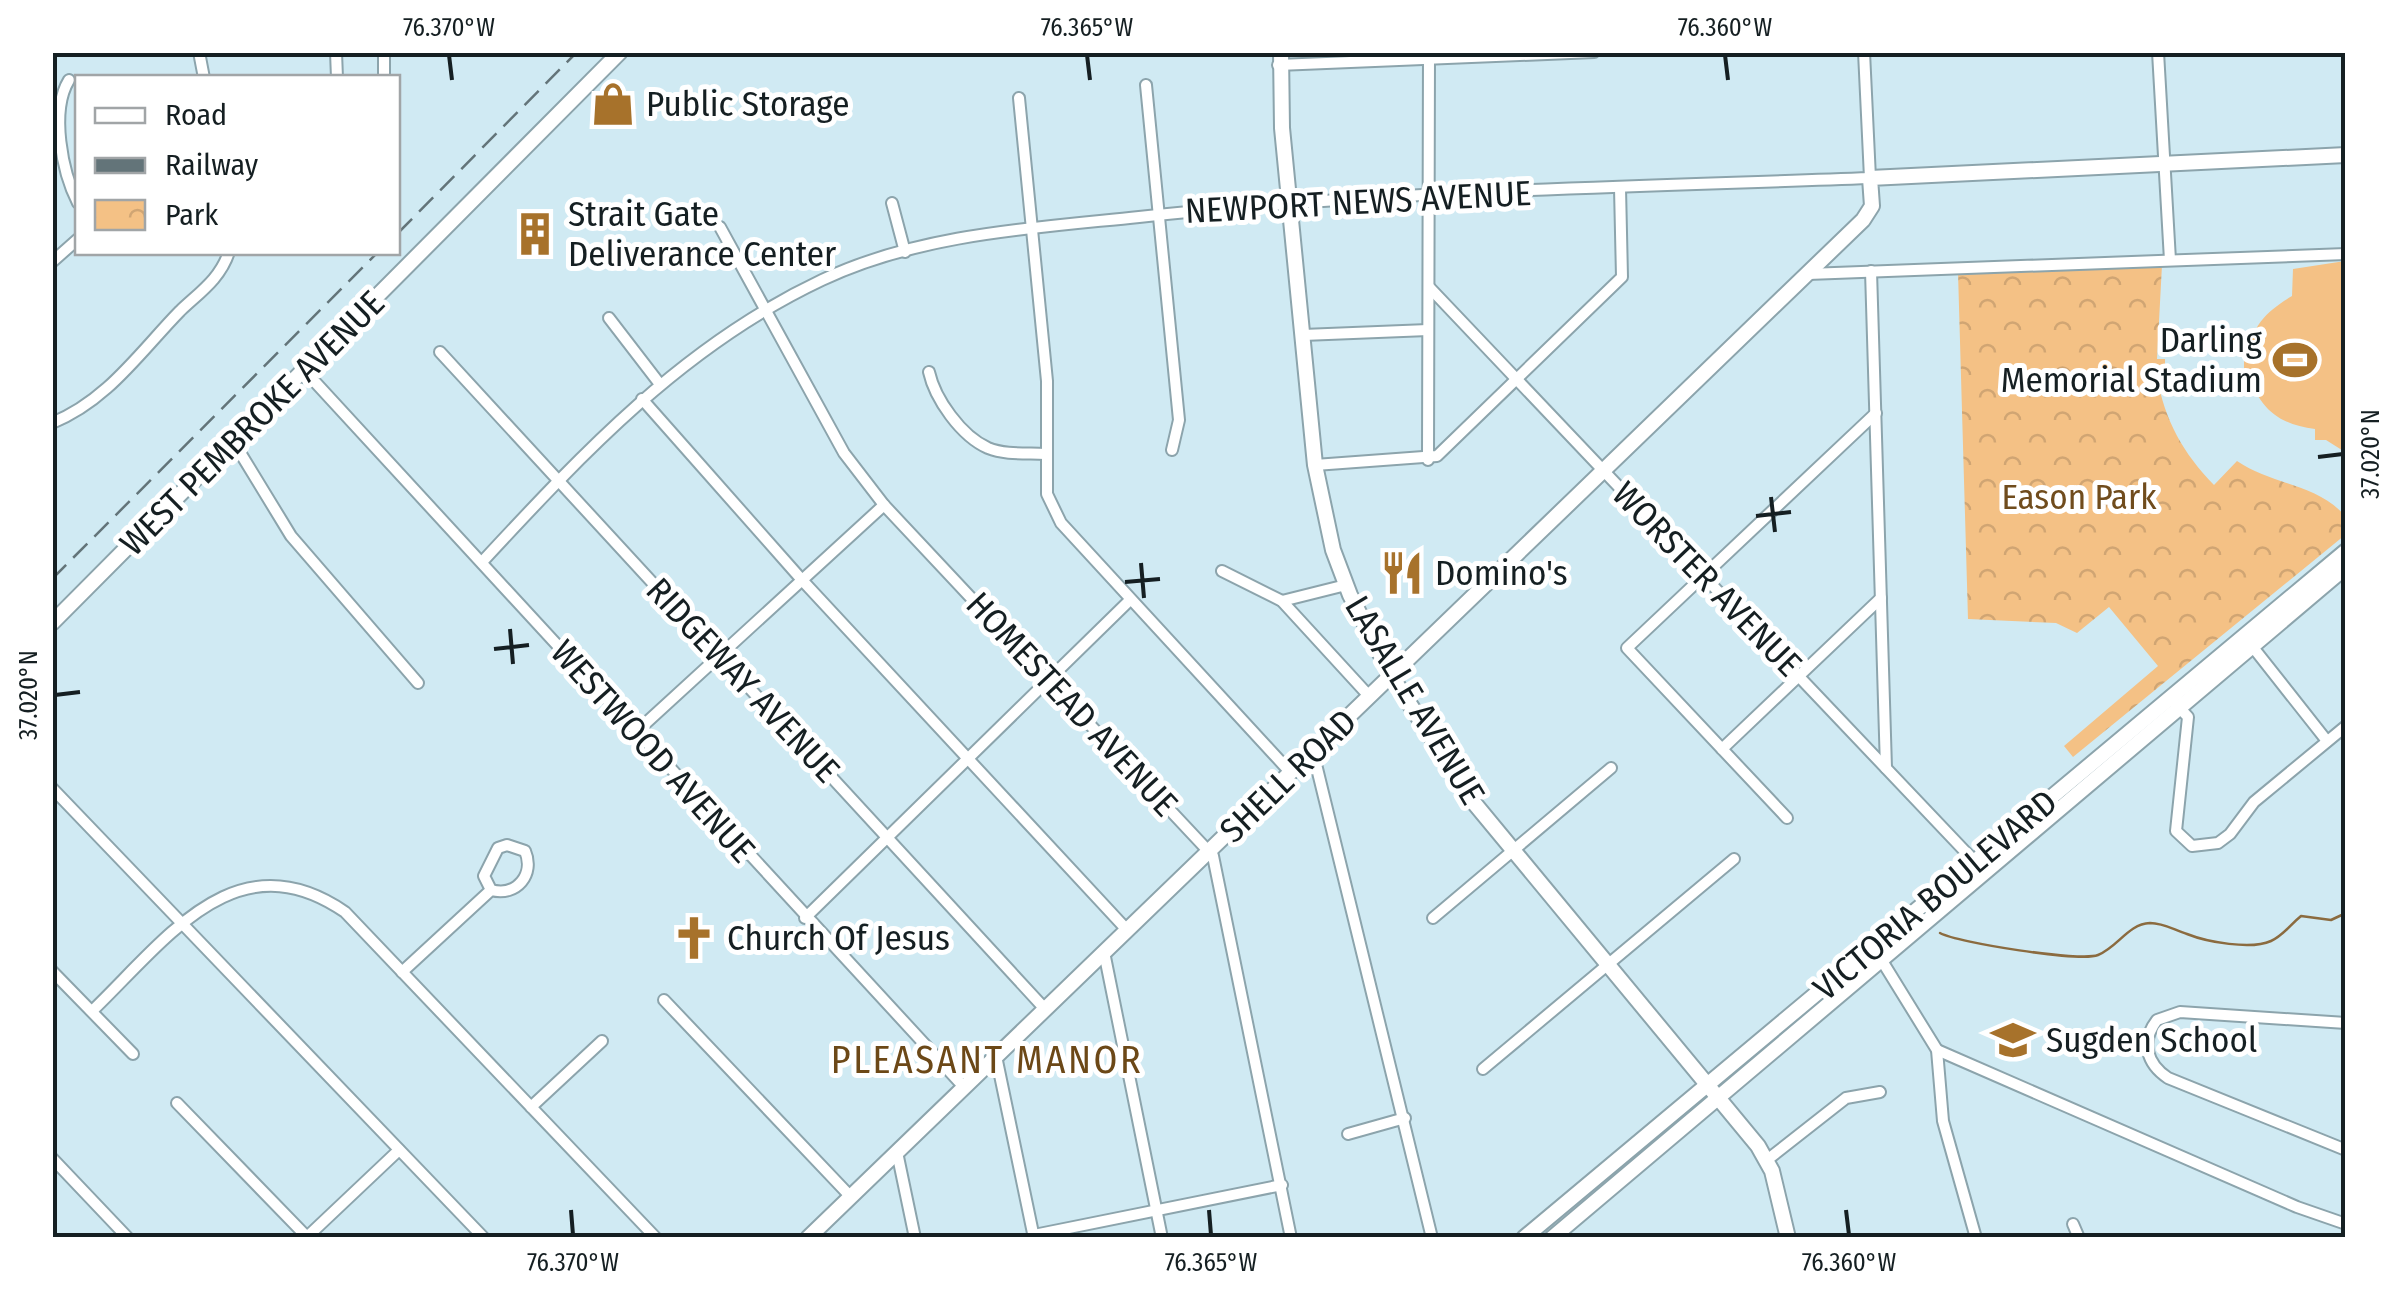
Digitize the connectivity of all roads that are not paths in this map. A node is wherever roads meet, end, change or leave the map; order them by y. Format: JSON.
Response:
{"nodes":[{"id":1,"x":620,"y":52,"type":"edge"},
{"id":2,"x":1594,"y":52,"type":"edge"},
{"id":3,"x":1864,"y":52,"type":"edge"},
{"id":4,"x":2158,"y":52,"type":"edge"},
{"id":5,"x":1277,"y":56,"type":"edge"},
{"id":6,"x":1430,"y":56,"type":"edge"},
{"id":7,"x":69,"y":80,"type":"dead end"},
{"id":8,"x":1146,"y":85,"type":"dead end"},
{"id":9,"x":1019,"y":98,"type":"dead end"},
{"id":10,"x":2346,"y":155,"type":"edge"},
{"id":11,"x":2164,"y":163,"type":"junction"},
{"id":12,"x":1870,"y":178,"type":"junction"},
{"id":13,"x":1620,"y":188,"type":"junction"},
{"id":14,"x":75,"y":195,"type":"edge"},
{"id":15,"x":1429,"y":197,"type":"junction"},
{"id":16,"x":892,"y":203,"type":"dead end"},
{"id":17,"x":1289,"y":203,"type":"junction"},
{"id":18,"x":1159,"y":214,"type":"junction"},
{"id":19,"x":720,"y":227,"type":"dead end"},
{"id":20,"x":1032,"y":228,"type":"junction"},
{"id":21,"x":75,"y":242,"type":"edge"},
{"id":22,"x":905,"y":252,"type":"junction"},
{"id":23,"x":2346,"y":254,"type":"edge"},
{"id":24,"x":228,"y":255,"type":"edge"},
{"id":25,"x":2170,"y":260,"type":"junction"},
{"id":26,"x":52,"y":262,"type":"edge"},
{"id":27,"x":1871,"y":271,"type":"junction"},
{"id":28,"x":1808,"y":274,"type":"junction"},
{"id":29,"x":1428,"y":287,"type":"junction"},
{"id":30,"x":764,"y":310,"type":"junction"},
{"id":31,"x":609,"y":318,"type":"dead end"},
{"id":32,"x":1428,"y":330,"type":"junction"},
{"id":33,"x":1303,"y":336,"type":"junction"},
{"id":34,"x":440,"y":352,"type":"dead end"},
{"id":35,"x":304,"y":370,"type":"junction"},
{"id":36,"x":928,"y":372,"type":"dead end"},
{"id":37,"x":1517,"y":379,"type":"junction"},
{"id":38,"x":659,"y":382,"type":"junction"},
{"id":39,"x":642,"y":399,"type":"junction"},
{"id":40,"x":1876,"y":413,"type":"junction"},
{"id":41,"x":52,"y":423,"type":"edge"},
{"id":42,"x":234,"y":441,"type":"junction"},
{"id":43,"x":1172,"y":450,"type":"dead end"},
{"id":44,"x":1045,"y":454,"type":"junction"},
{"id":45,"x":1428,"y":460,"type":"junction"},
{"id":46,"x":1316,"y":465,"type":"junction"},
{"id":47,"x":1604,"y":471,"type":"junction"},
{"id":48,"x":558,"y":480,"type":"junction"},
{"id":49,"x":884,"y":505,"type":"junction"},
{"id":50,"x":2346,"y":551,"type":"edge"},
{"id":51,"x":482,"y":562,"type":"junction"},
{"id":52,"x":2346,"y":567,"type":"edge"},
{"id":53,"x":1222,"y":571,"type":"dead end"},
{"id":54,"x":1704,"y":576,"type":"junction"},
{"id":55,"x":802,"y":580,"type":"junction"},
{"id":56,"x":1346,"y":584,"type":"junction"},
{"id":57,"x":1881,"y":598,"type":"junction"},
{"id":58,"x":1130,"y":600,"type":"junction"},
{"id":59,"x":1282,"y":601,"type":"junction"},
{"id":60,"x":52,"y":623,"type":"edge"},
{"id":61,"x":2252,"y":646,"type":"junction"},
{"id":62,"x":720,"y":655,"type":"junction"},
{"id":63,"x":1800,"y":675,"type":"junction"},
{"id":64,"x":1392,"y":676,"type":"junction"},
{"id":65,"x":1048,"y":677,"type":"junction"},
{"id":66,"x":418,"y":683,"type":"dead end"},
{"id":67,"x":1370,"y":697,"type":"junction"},
{"id":68,"x":2175,"y":703,"type":"junction"},
{"id":69,"x":2346,"y":726,"type":"edge"},
{"id":70,"x":635,"y":733,"type":"junction"},
{"id":71,"x":2327,"y":741,"type":"junction"},
{"id":72,"x":1722,"y":750,"type":"junction"},
{"id":73,"x":1314,"y":752,"type":"junction"},
{"id":74,"x":968,"y":757,"type":"junction"},
{"id":75,"x":1612,"y":768,"type":"dead end"},
{"id":76,"x":1886,"y":769,"type":"junction"},
{"id":77,"x":1291,"y":773,"type":"junction"},
{"id":78,"x":52,"y":788,"type":"edge"},
{"id":79,"x":1786,"y":818,"type":"dead end"},
{"id":80,"x":888,"y":836,"type":"junction"},
{"id":81,"x":1210,"y":851,"type":"junction"},
{"id":82,"x":1514,"y":851,"type":"junction"},
{"id":83,"x":1734,"y":858,"type":"dead end"},
{"id":84,"x":1980,"y":867,"type":"junction"},
{"id":85,"x":491,"y":890,"type":"junction"},
{"id":86,"x":806,"y":918,"type":"junction"},
{"id":87,"x":1433,"y":918,"type":"dead end"},
{"id":88,"x":183,"y":924,"type":"junction"},
{"id":89,"x":1128,"y":930,"type":"junction"},
{"id":90,"x":1872,"y":946,"type":"junction"},
{"id":91,"x":1104,"y":952,"type":"junction"},
{"id":92,"x":1882,"y":961,"type":"junction"},
{"id":93,"x":1610,"y":963,"type":"junction"},
{"id":94,"x":52,"y":971,"type":"edge"},
{"id":95,"x":402,"y":972,"type":"junction"},
{"id":96,"x":664,"y":1000,"type":"dead end"},
{"id":97,"x":1044,"y":1009,"type":"junction"},
{"id":98,"x":92,"y":1011,"type":"junction"},
{"id":99,"x":2346,"y":1024,"type":"edge"},
{"id":100,"x":602,"y":1041,"type":"dead end"},
{"id":101,"x":1937,"y":1050,"type":"junction"},
{"id":102,"x":132,"y":1054,"type":"dead end"},
{"id":103,"x":996,"y":1056,"type":"junction"},
{"id":104,"x":1483,"y":1069,"type":"dead end"},
{"id":105,"x":1707,"y":1084,"type":"junction"},
{"id":106,"x":964,"y":1087,"type":"junction"},
{"id":107,"x":1880,"y":1092,"type":"dead end"},
{"id":108,"x":1718,"y":1098,"type":"junction"},
{"id":109,"x":177,"y":1103,"type":"dead end"},
{"id":110,"x":532,"y":1108,"type":"junction"},
{"id":111,"x":1406,"y":1118,"type":"junction"},
{"id":112,"x":1348,"y":1134,"type":"dead end"},
{"id":113,"x":399,"y":1150,"type":"junction"},
{"id":114,"x":2346,"y":1150,"type":"edge"},
{"id":115,"x":898,"y":1152,"type":"junction"},
{"id":116,"x":52,"y":1158,"type":"edge"},
{"id":117,"x":1767,"y":1160,"type":"junction"},
{"id":118,"x":1282,"y":1184,"type":"junction"},
{"id":119,"x":851,"y":1197,"type":"junction"},
{"id":120,"x":1157,"y":1211,"type":"junction"},
{"id":121,"x":2073,"y":1224,"type":"dead end"},
{"id":122,"x":2346,"y":1224,"type":"edge"},
{"id":123,"x":1034,"y":1236,"type":"edge"},
{"id":124,"x":308,"y":1237,"type":"edge"},
{"id":125,"x":128,"y":1238,"type":"edge"},
{"id":126,"x":484,"y":1238,"type":"edge"},
{"id":127,"x":656,"y":1238,"type":"edge"},
{"id":128,"x":808,"y":1238,"type":"edge"},
{"id":129,"x":915,"y":1238,"type":"edge"},
{"id":130,"x":1162,"y":1238,"type":"edge"},
{"id":131,"x":1292,"y":1238,"type":"edge"},
{"id":132,"x":1432,"y":1238,"type":"edge"},
{"id":133,"x":1524,"y":1238,"type":"edge"},
{"id":134,"x":1552,"y":1238,"type":"edge"},
{"id":135,"x":1788,"y":1238,"type":"edge"},
{"id":136,"x":1976,"y":1238,"type":"edge"},
{"id":137,"x":2079,"y":1238,"type":"edge"}],
"edges":[{"from":1,"to":35,"type":"main road","name":"WEST PEMBROKE AVENUE"},
{"from":2,"to":6,"type":"street"},
{"from":3,"to":12,"type":"street"},
{"from":4,"to":11,"type":"street"},
{"from":5,"to":6,"type":"street"},
{"from":5,"to":17,"type":"main road","name":"LASALLE AVENUE"},
{"from":6,"to":15,"type":"street"},
{"from":7,"to":14,"type":"street"},
{"from":8,"to":18,"type":"street"},
{"from":9,"to":20,"type":"street"},
{"from":10,"to":11,"type":"main road","name":"NEWPORT NEWS AVENUE"},
{"from":11,"to":12,"type":"main road","name":"NEWPORT NEWS AVENUE"},
{"from":11,"to":25,"type":"street"},
{"from":12,"to":13,"type":"street","name":"NEWPORT NEWS AVENUE"},
{"from":12,"to":28,"type":"main road","name":"SHELL ROAD"},
{"from":13,"to":15,"type":"street","name":"NEWPORT NEWS AVENUE"},
{"from":13,"to":37,"type":"street"},
{"from":15,"to":17,"type":"street","name":"NEWPORT NEWS AVENUE"},
{"from":15,"to":29,"type":"street"},
{"from":16,"to":22,"type":"street"},
{"from":17,"to":18,"type":"street","name":"NEWPORT NEWS AVENUE"},
{"from":17,"to":33,"type":"main road","name":"LASALLE AVENUE"},
{"from":18,"to":20,"type":"street","name":"NEWPORT NEWS AVENUE"},
{"from":18,"to":43,"type":"street"},
{"from":19,"to":30,"type":"street","name":"HOMESTEAD AVENUE"},
{"from":20,"to":22,"type":"street","name":"NEWPORT NEWS AVENUE"},
{"from":20,"to":44,"type":"street"},
{"from":21,"to":26,"type":"street"},
{"from":22,"to":30,"type":"street","name":"NEWPORT NEWS AVENUE"},
{"from":23,"to":25,"type":"street"},
{"from":24,"to":41,"type":"street"},
{"from":25,"to":27,"type":"street"},
{"from":27,"to":28,"type":"street"},
{"from":27,"to":40,"type":"street"},
{"from":28,"to":47,"type":"main road","name":"SHELL ROAD"},
{"from":29,"to":32,"type":"street"},
{"from":29,"to":37,"type":"street","name":"WORSTER AVENUE"},
{"from":30,"to":38,"type":"street","name":"NEWPORT NEWS AVENUE"},
{"from":30,"to":49,"type":"street","name":"HOMESTEAD AVENUE"},
{"from":31,"to":38,"type":"street"},
{"from":32,"to":33,"type":"street"},
{"from":32,"to":45,"type":"street"},
{"from":33,"to":46,"type":"main road","name":"LASALLE AVENUE"},
{"from":34,"to":48,"type":"street","name":"RIDGEWAY AVENUE"},
{"from":35,"to":42,"type":"main road","name":"WEST PEMBROKE AVENUE"},
{"from":35,"to":51,"type":"street","name":"WESTWOOD AVENUE"},
{"from":36,"to":44,"type":"street"},
{"from":37,"to":45,"type":"street"},
{"from":37,"to":47,"type":"street","name":"WORSTER AVENUE"},
{"from":38,"to":39,"type":"street","name":"NEWPORT NEWS AVENUE"},
{"from":39,"to":48,"type":"street","name":"NEWPORT NEWS AVENUE"},
{"from":39,"to":55,"type":"street"},
{"from":40,"to":54,"type":"street"},
{"from":40,"to":57,"type":"street"},
{"from":42,"to":60,"type":"main road","name":"WEST PEMBROKE AVENUE"},
{"from":42,"to":66,"type":"street"},
{"from":44,"to":58,"type":"street"},
{"from":45,"to":46,"type":"street"},
{"from":46,"to":56,"type":"main road","name":"LASALLE AVENUE"},
{"from":47,"to":54,"type":"street","name":"WORSTER AVENUE"},
{"from":47,"to":64,"type":"main road","name":"SHELL ROAD"},
{"from":48,"to":51,"type":"street","name":"NEWPORT NEWS AVENUE"},
{"from":48,"to":62,"type":"street","name":"RIDGEWAY AVENUE"},
{"from":49,"to":55,"type":"street"},
{"from":49,"to":65,"type":"street","name":"HOMESTEAD AVENUE"},
{"from":50,"to":68,"type":"main road","name":"VICTORIA BOULEVARD"},
{"from":51,"to":70,"type":"street","name":"WESTWOOD AVENUE"},
{"from":52,"to":61,"type":"main road","name":"VICTORIA BOULEVARD"},
{"from":53,"to":59,"type":"street"},
{"from":54,"to":63,"type":"street","name":"WORSTER AVENUE"},
{"from":54,"to":72,"type":"street"},
{"from":55,"to":62,"type":"street"},
{"from":55,"to":74,"type":"street"},
{"from":56,"to":59,"type":"street"},
{"from":56,"to":64,"type":"main road","name":"LASALLE AVENUE"},
{"from":57,"to":63,"type":"street"},
{"from":57,"to":76,"type":"street"},
{"from":58,"to":65,"type":"street"},
{"from":58,"to":77,"type":"street"},
{"from":59,"to":67,"type":"street"},
{"from":61,"to":68,"type":"main road","name":"VICTORIA BOULEVARD"},
{"from":61,"to":71,"type":"street"},
{"from":62,"to":70,"type":"street"},
{"from":62,"to":80,"type":"street","name":"RIDGEWAY AVENUE"},
{"from":63,"to":72,"type":"street"},
{"from":63,"to":76,"type":"street","name":"WORSTER AVENUE"},
{"from":64,"to":67,"type":"main road","name":"SHELL ROAD"},
{"from":64,"to":82,"type":"main road","name":"LASALLE AVENUE"},
{"from":65,"to":74,"type":"street"},
{"from":65,"to":81,"type":"street","name":"HOMESTEAD AVENUE"},
{"from":67,"to":73,"type":"main road","name":"SHELL ROAD"},
{"from":68,"to":71,"type":"street"},
{"from":68,"to":84,"type":"main road","name":"VICTORIA BOULEVARD"},
{"from":69,"to":71,"type":"street"},
{"from":70,"to":86,"type":"street","name":"WESTWOOD AVENUE"},
{"from":72,"to":79,"type":"street"},
{"from":73,"to":77,"type":"main road","name":"SHELL ROAD"},
{"from":73,"to":111,"type":"street"},
{"from":74,"to":80,"type":"street"},
{"from":74,"to":89,"type":"street"},
{"from":75,"to":82,"type":"street"},
{"from":76,"to":84,"type":"street","name":"WORSTER AVENUE"},
{"from":77,"to":81,"type":"main road","name":"SHELL ROAD"},
{"from":78,"to":88,"type":"street"},
{"from":80,"to":86,"type":"street"},
{"from":80,"to":97,"type":"street","name":"RIDGEWAY AVENUE"},
{"from":81,"to":89,"type":"main road","name":"SHELL ROAD"},
{"from":81,"to":118,"type":"street","name":"HOMESTEAD AVENUE"},
{"from":82,"to":87,"type":"street"},
{"from":82,"to":93,"type":"main road","name":"LASALLE AVENUE"},
{"from":83,"to":93,"type":"street"},
{"from":84,"to":90,"type":"main road","name":"VICTORIA BOULEVARD"},
{"from":84,"to":92,"type":"main road","name":"VICTORIA BOULEVARD"},
{"from":85,"to":85,"type":"street"},
{"from":85,"to":95,"type":"street"},
{"from":86,"to":106,"type":"street","name":"WESTWOOD AVENUE"},
{"from":88,"to":95,"type":"street"},
{"from":88,"to":98,"type":"street"},
{"from":88,"to":113,"type":"street"},
{"from":89,"to":91,"type":"main road","name":"SHELL ROAD"},
{"from":90,"to":92,"type":"street"},
{"from":90,"to":105,"type":"main road","name":"VICTORIA BOULEVARD"},
{"from":91,"to":97,"type":"main road","name":"SHELL ROAD"},
{"from":91,"to":120,"type":"street"},
{"from":92,"to":101,"type":"street"},
{"from":92,"to":108,"type":"main road","name":"VICTORIA BOULEVARD"},
{"from":93,"to":104,"type":"street"},
{"from":93,"to":105,"type":"main road","name":"LASALLE AVENUE"},
{"from":94,"to":98,"type":"street"},
{"from":95,"to":110,"type":"street"},
{"from":96,"to":119,"type":"street"},
{"from":97,"to":103,"type":"main road","name":"SHELL ROAD"},
{"from":98,"to":102,"type":"street"},
{"from":99,"to":114,"type":"street"},
{"from":100,"to":110,"type":"street"},
{"from":101,"to":122,"type":"street"},
{"from":101,"to":136,"type":"street"},
{"from":103,"to":106,"type":"main road","name":"SHELL ROAD"},
{"from":103,"to":123,"type":"street"},
{"from":105,"to":108,"type":"main road","name":"LASALLE AVENUE"},
{"from":105,"to":133,"type":"main road","name":"VICTORIA BOULEVARD"},
{"from":106,"to":115,"type":"main road","name":"SHELL ROAD"},
{"from":107,"to":117,"type":"street"},
{"from":108,"to":117,"type":"main road","name":"LASALLE AVENUE"},
{"from":108,"to":134,"type":"main road","name":"VICTORIA BOULEVARD"},
{"from":109,"to":124,"type":"street"},
{"from":110,"to":127,"type":"street"},
{"from":111,"to":112,"type":"street"},
{"from":111,"to":132,"type":"street"},
{"from":113,"to":124,"type":"street"},
{"from":113,"to":126,"type":"street"},
{"from":115,"to":119,"type":"main road","name":"SHELL ROAD"},
{"from":115,"to":129,"type":"street"},
{"from":116,"to":125,"type":"street"},
{"from":117,"to":135,"type":"main road","name":"LASALLE AVENUE"},
{"from":118,"to":120,"type":"street"},
{"from":118,"to":131,"type":"street","name":"HOMESTEAD AVENUE"},
{"from":119,"to":128,"type":"main road","name":"SHELL ROAD"},
{"from":120,"to":123,"type":"street"},
{"from":120,"to":130,"type":"street"},
{"from":121,"to":137,"type":"street"}]}
